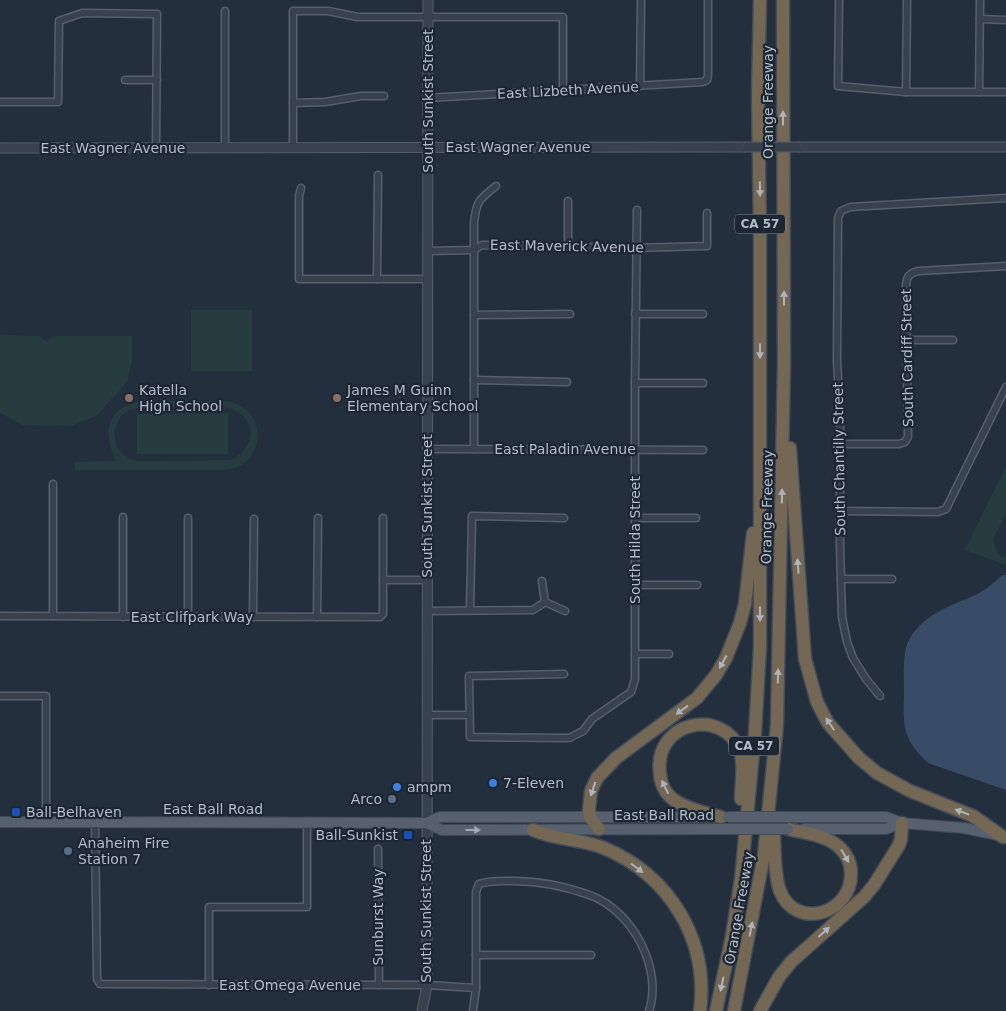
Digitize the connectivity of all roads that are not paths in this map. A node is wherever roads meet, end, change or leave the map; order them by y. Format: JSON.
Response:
{"nodes":[{"id":1,"x":428,"y":0,"type":"edge"},
{"id":2,"x":640,"y":0,"type":"edge"},
{"id":3,"x":708,"y":0,"type":"edge"},
{"id":4,"x":760,"y":0,"type":"edge"},
{"id":5,"x":783,"y":0,"type":"edge"},
{"id":6,"x":839,"y":0,"type":"edge"},
{"id":7,"x":907,"y":0,"type":"edge"},
{"id":8,"x":980,"y":0,"type":"edge"},
{"id":9,"x":226,"y":11,"type":"dead end"},
{"id":10,"x":428,"y":17,"type":"junction"},
{"id":11,"x":980,"y":19,"type":"junction"},
{"id":12,"x":1006,"y":20,"type":"edge"},
{"id":13,"x":125,"y":80,"type":"dead end"},
{"id":14,"x":157,"y":80,"type":"junction"},
{"id":15,"x":640,"y":86,"type":"junction"},
{"id":16,"x":562,"y":90,"type":"junction"},
{"id":17,"x":906,"y":92,"type":"junction"},
{"id":18,"x":979,"y":92,"type":"junction"},
{"id":19,"x":1006,"y":92,"type":"edge"},
{"id":20,"x":384,"y":96,"type":"dead end"},
{"id":21,"x":428,"y":98,"type":"junction"},
{"id":22,"x":0,"y":102,"type":"edge"},
{"id":23,"x":293,"y":103,"type":"junction"},
{"id":24,"x":225,"y":147,"type":"junction"},
{"id":25,"x":293,"y":147,"type":"junction"},
{"id":26,"x":428,"y":147,"type":"junction"},
{"id":27,"x":1006,"y":147,"type":"edge"},
{"id":28,"x":0,"y":148,"type":"edge"},
{"id":29,"x":156,"y":148,"type":"junction"},
{"id":30,"x":378,"y":175,"type":"dead end"},
{"id":31,"x":496,"y":186,"type":"dead end"},
{"id":32,"x":301,"y":188,"type":"dead end"},
{"id":33,"x":1006,"y":198,"type":"edge"},
{"id":34,"x":568,"y":201,"type":"dead end"},
{"id":35,"x":637,"y":210,"type":"dead end"},
{"id":36,"x":707,"y":213,"type":"dead end"},
{"id":37,"x":568,"y":246,"type":"junction"},
{"id":38,"x":635,"y":248,"type":"junction"},
{"id":39,"x":474,"y":250,"type":"junction"},
{"id":40,"x":428,"y":251,"type":"junction"},
{"id":41,"x":1006,"y":266,"type":"edge"},
{"id":42,"x":377,"y":279,"type":"junction"},
{"id":43,"x":428,"y":279,"type":"junction"},
{"id":44,"x":570,"y":314,"type":"dead end"},
{"id":45,"x":635,"y":314,"type":"junction"},
{"id":46,"x":703,"y":314,"type":"dead end"},
{"id":47,"x":474,"y":315,"type":"junction"},
{"id":48,"x":906,"y":340,"type":"junction"},
{"id":49,"x":953,"y":340,"type":"dead end"},
{"id":50,"x":784,"y":364,"type":"junction"},
{"id":51,"x":474,"y":380,"type":"junction"},
{"id":52,"x":567,"y":382,"type":"dead end"},
{"id":53,"x":634,"y":383,"type":"junction"},
{"id":54,"x":703,"y":383,"type":"dead end"},
{"id":55,"x":1006,"y":387,"type":"edge"},
{"id":56,"x":840,"y":444,"type":"junction"},
{"id":57,"x":428,"y":448,"type":"junction"},
{"id":58,"x":474,"y":449,"type":"junction"},
{"id":59,"x":635,"y":450,"type":"junction"},
{"id":60,"x":702,"y":450,"type":"dead end"},
{"id":61,"x":759,"y":478,"type":"junction"},
{"id":62,"x":53,"y":484,"type":"dead end"},
{"id":63,"x":840,"y":511,"type":"junction"},
{"id":64,"x":123,"y":517,"type":"dead end"},
{"id":65,"x":188,"y":518,"type":"dead end"},
{"id":66,"x":318,"y":518,"type":"dead end"},
{"id":67,"x":383,"y":518,"type":"dead end"},
{"id":68,"x":564,"y":518,"type":"dead end"},
{"id":69,"x":634,"y":518,"type":"junction"},
{"id":70,"x":696,"y":518,"type":"dead end"},
{"id":71,"x":254,"y":519,"type":"dead end"},
{"id":72,"x":892,"y":578,"type":"dead end"},
{"id":73,"x":841,"y":579,"type":"junction"},
{"id":74,"x":383,"y":580,"type":"junction"},
{"id":75,"x":427,"y":580,"type":"junction"},
{"id":76,"x":542,"y":581,"type":"dead end"},
{"id":77,"x":635,"y":585,"type":"junction"},
{"id":78,"x":697,"y":585,"type":"dead end"},
{"id":79,"x":545,"y":602,"type":"junction"},
{"id":80,"x":470,"y":610,"type":"junction"},
{"id":81,"x":427,"y":611,"type":"junction"},
{"id":82,"x":565,"y":611,"type":"dead end"},
{"id":83,"x":0,"y":616,"type":"edge"},
{"id":84,"x":53,"y":616,"type":"junction"},
{"id":85,"x":123,"y":616,"type":"junction"},
{"id":86,"x":188,"y":617,"type":"junction"},
{"id":87,"x":253,"y":617,"type":"junction"},
{"id":88,"x":317,"y":617,"type":"junction"},
{"id":89,"x":635,"y":654,"type":"junction"},
{"id":90,"x":669,"y":654,"type":"dead end"},
{"id":91,"x":564,"y":674,"type":"dead end"},
{"id":92,"x":0,"y":696,"type":"edge"},
{"id":93,"x":880,"y":696,"type":"dead end"},
{"id":94,"x":427,"y":715,"type":"junction"},
{"id":95,"x":469,"y":715,"type":"junction"},
{"id":96,"x":777,"y":725,"type":"junction"},
{"id":97,"x":590,"y":817,"type":"junction"},
{"id":98,"x":725,"y":821,"type":"junction"},
{"id":99,"x":0,"y":822,"type":"edge"},
{"id":100,"x":46,"y":822,"type":"junction"},
{"id":101,"x":96,"y":822,"type":"junction"},
{"id":102,"x":307,"y":823,"type":"junction"},
{"id":103,"x":426,"y":823,"type":"junction"},
{"id":104,"x":788,"y":823,"type":"junction"},
{"id":105,"x":902,"y":823,"type":"junction"},
{"id":106,"x":599,"y":829,"type":"junction"},
{"id":107,"x":533,"y":830,"type":"junction"},
{"id":108,"x":1005,"y":838,"type":"edge"},
{"id":109,"x":378,"y":849,"type":"dead end"},
{"id":110,"x":741,"y":879,"type":"junction"},
{"id":111,"x":476,"y":955,"type":"junction"},
{"id":112,"x":591,"y":955,"type":"dead end"},
{"id":113,"x":209,"y":985,"type":"junction"},
{"id":114,"x":378,"y":985,"type":"junction"},
{"id":115,"x":427,"y":985,"type":"junction"},
{"id":116,"x":476,"y":988,"type":"junction"},
{"id":117,"x":422,"y":1011,"type":"edge"},
{"id":118,"x":473,"y":1011,"type":"edge"},
{"id":119,"x":649,"y":1011,"type":"edge"},
{"id":120,"x":700,"y":1011,"type":"edge"},
{"id":121,"x":716,"y":1011,"type":"edge"},
{"id":122,"x":734,"y":1011,"type":"edge"},
{"id":123,"x":760,"y":1011,"type":"edge"}],
"edges":[{"from":1,"to":10,"type":"street","name":"South Sunkist Street"},
{"from":2,"to":15,"type":"street"},
{"from":3,"to":15,"type":"street","name":"East Lizbeth Avenue"},
{"from":4,"to":61,"type":"highway","name":"Orange Freeway","number":"CA 57","one_way":true},
{"from":50,"to":5,"type":"highway","name":"Orange Freeway","number":"CA 57","one_way":true},
{"from":6,"to":17,"type":"street"},
{"from":7,"to":17,"type":"street"},
{"from":8,"to":11,"type":"street"},
{"from":9,"to":24,"type":"street"},
{"from":10,"to":16,"type":"street"},
{"from":10,"to":21,"type":"street","name":"South Sunkist Street"},
{"from":10,"to":23,"type":"street"},
{"from":11,"to":12,"type":"street"},
{"from":11,"to":18,"type":"street"},
{"from":13,"to":14,"type":"street"},
{"from":14,"to":22,"type":"street"},
{"from":14,"to":29,"type":"street"},
{"from":15,"to":16,"type":"street","name":"East Lizbeth Avenue"},
{"from":16,"to":21,"type":"street","name":"East Lizbeth Avenue"},
{"from":17,"to":18,"type":"street"},
{"from":18,"to":19,"type":"street"},
{"from":20,"to":23,"type":"street"},
{"from":21,"to":26,"type":"street","name":"South Sunkist Street"},
{"from":23,"to":25,"type":"street"},
{"from":24,"to":25,"type":"street","name":"East Wagner Avenue"},
{"from":24,"to":29,"type":"street","name":"East Wagner Avenue"},
{"from":25,"to":26,"type":"street","name":"East Wagner Avenue"},
{"from":26,"to":27,"type":"street","name":"East Wagner Avenue","bridge":true},
{"from":26,"to":40,"type":"street","name":"South Sunkist Street"},
{"from":28,"to":29,"type":"street","name":"East Wagner Avenue"},
{"from":30,"to":42,"type":"street"},
{"from":31,"to":39,"type":"street"},
{"from":32,"to":42,"type":"street"},
{"from":33,"to":56,"type":"street","name":"South Chantilly Street"},
{"from":34,"to":37,"type":"street"},
{"from":35,"to":38,"type":"street","name":"South Hilda Street"},
{"from":36,"to":38,"type":"street","name":"East Maverick Avenue"},
{"from":37,"to":38,"type":"street","name":"East Maverick Avenue"},
{"from":37,"to":39,"type":"street","name":"East Maverick Avenue"},
{"from":38,"to":45,"type":"street","name":"South Hilda Street"},
{"from":39,"to":40,"type":"street","name":"East Maverick Avenue"},
{"from":39,"to":47,"type":"street"},
{"from":40,"to":43,"type":"street","name":"South Sunkist Street"},
{"from":41,"to":48,"type":"street","name":"South Cardiff Street"},
{"from":42,"to":43,"type":"street"},
{"from":43,"to":57,"type":"street","name":"South Sunkist Street"},
{"from":44,"to":47,"type":"street"},
{"from":45,"to":46,"type":"street"},
{"from":45,"to":53,"type":"street","name":"South Hilda Street"},
{"from":47,"to":51,"type":"street"},
{"from":48,"to":49,"type":"street"},
{"from":48,"to":56,"type":"street","name":"South Cardiff Street"},
{"from":96,"to":50,"type":"highway","name":"Orange Freeway","number":"CA 57","one_way":true},
{"from":108,"to":50,"type":"highway","one_way":true},
{"from":51,"to":52,"type":"street"},
{"from":51,"to":58,"type":"street"},
{"from":53,"to":54,"type":"street"},
{"from":53,"to":59,"type":"street","name":"South Hilda Street"},
{"from":55,"to":63,"type":"street"},
{"from":56,"to":63,"type":"street","name":"South Chantilly Street"},
{"from":57,"to":58,"type":"street","name":"East Paladin Avenue"},
{"from":57,"to":75,"type":"street","name":"South Sunkist Street"},
{"from":58,"to":59,"type":"street","name":"East Paladin Avenue"},
{"from":59,"to":60,"type":"street","name":"East Paladin Avenue"},
{"from":59,"to":69,"type":"street","name":"South Hilda Street"},
{"from":61,"to":97,"type":"highway","one_way":true},
{"from":61,"to":110,"type":"highway","name":"Orange Freeway","number":"CA 57","one_way":true},
{"from":62,"to":84,"type":"street"},
{"from":63,"to":73,"type":"street","name":"South Chantilly Street"},
{"from":64,"to":85,"type":"street"},
{"from":65,"to":86,"type":"street"},
{"from":66,"to":88,"type":"street"},
{"from":67,"to":74,"type":"street"},
{"from":68,"to":80,"type":"street"},
{"from":69,"to":70,"type":"street"},
{"from":69,"to":77,"type":"street","name":"South Hilda Street"},
{"from":71,"to":87,"type":"street"},
{"from":72,"to":73,"type":"street"},
{"from":73,"to":93,"type":"street","name":"South Chantilly Street"},
{"from":74,"to":75,"type":"street"},
{"from":74,"to":88,"type":"street","name":"East Clifpark Way"},
{"from":75,"to":81,"type":"street","name":"South Sunkist Street"},
{"from":76,"to":79,"type":"street"},
{"from":77,"to":78,"type":"street"},
{"from":77,"to":89,"type":"street","name":"South Hilda Street"},
{"from":79,"to":80,"type":"street"},
{"from":79,"to":82,"type":"street"},
{"from":80,"to":81,"type":"street"},
{"from":81,"to":94,"type":"street","name":"South Sunkist Street"},
{"from":83,"to":84,"type":"street","name":"East Clifpark Way"},
{"from":84,"to":85,"type":"street","name":"East Clifpark Way"},
{"from":85,"to":86,"type":"street","name":"East Clifpark Way"},
{"from":86,"to":87,"type":"street","name":"East Clifpark Way"},
{"from":87,"to":88,"type":"street","name":"East Clifpark Way"},
{"from":89,"to":90,"type":"street"},
{"from":89,"to":95,"type":"street","name":"South Hilda Street"},
{"from":91,"to":95,"type":"street"},
{"from":92,"to":100,"type":"street"},
{"from":94,"to":95,"type":"street"},
{"from":94,"to":103,"type":"street","name":"South Sunkist Street"},
{"from":104,"to":96,"type":"highway","one_way":true},
{"from":122,"to":96,"type":"highway","name":"Orange Freeway","number":"CA 57","one_way":true},
{"from":97,"to":98,"type":"main road","name":"East Ball Road"},
{"from":97,"to":103,"type":"main road","name":"East Ball Road"},
{"from":97,"to":106,"type":"highway"},
{"from":98,"to":104,"type":"main road","name":"East Ball Road","bridge":true},
{"from":98,"to":106,"type":"main road","name":"East Ball Road"},
{"from":98,"to":110,"type":"highway","one_way":true},
{"from":99,"to":100,"type":"main road","name":"East Ball Road"},
{"from":100,"to":101,"type":"main road","name":"East Ball Road"},
{"from":101,"to":102,"type":"main road","name":"East Ball Road"},
{"from":101,"to":113,"type":"street","name":"East Omega Avenue"},
{"from":102,"to":103,"type":"main road","name":"East Ball Road"},
{"from":102,"to":113,"type":"street"},
{"from":103,"to":107,"type":"main road","name":"East Ball Road","one_way":true},
{"from":103,"to":115,"type":"street","name":"South Sunkist Street"},
{"from":104,"to":105,"type":"main road","name":"East Ball Road"},
{"from":105,"to":108,"type":"main road","name":"East Ball Road"},
{"from":123,"to":105,"type":"highway","one_way":true},
{"from":106,"to":107,"type":"main road","name":"East Ball Road"},
{"from":107,"to":120,"type":"highway","one_way":true},
{"from":109,"to":114,"type":"street","name":"Sunburst Way"},
{"from":110,"to":121,"type":"highway","name":"Orange Freeway","number":"CA 57","one_way":true},
{"from":111,"to":112,"type":"street"},
{"from":111,"to":116,"type":"street"},
{"from":111,"to":119,"type":"street"},
{"from":113,"to":114,"type":"street","name":"East Omega Avenue"},
{"from":114,"to":115,"type":"street","name":"East Omega Avenue"},
{"from":115,"to":116,"type":"street","name":"East Omega Avenue"},
{"from":115,"to":117,"type":"street","name":"South Sunkist Street"},
{"from":116,"to":118,"type":"street"}]}
